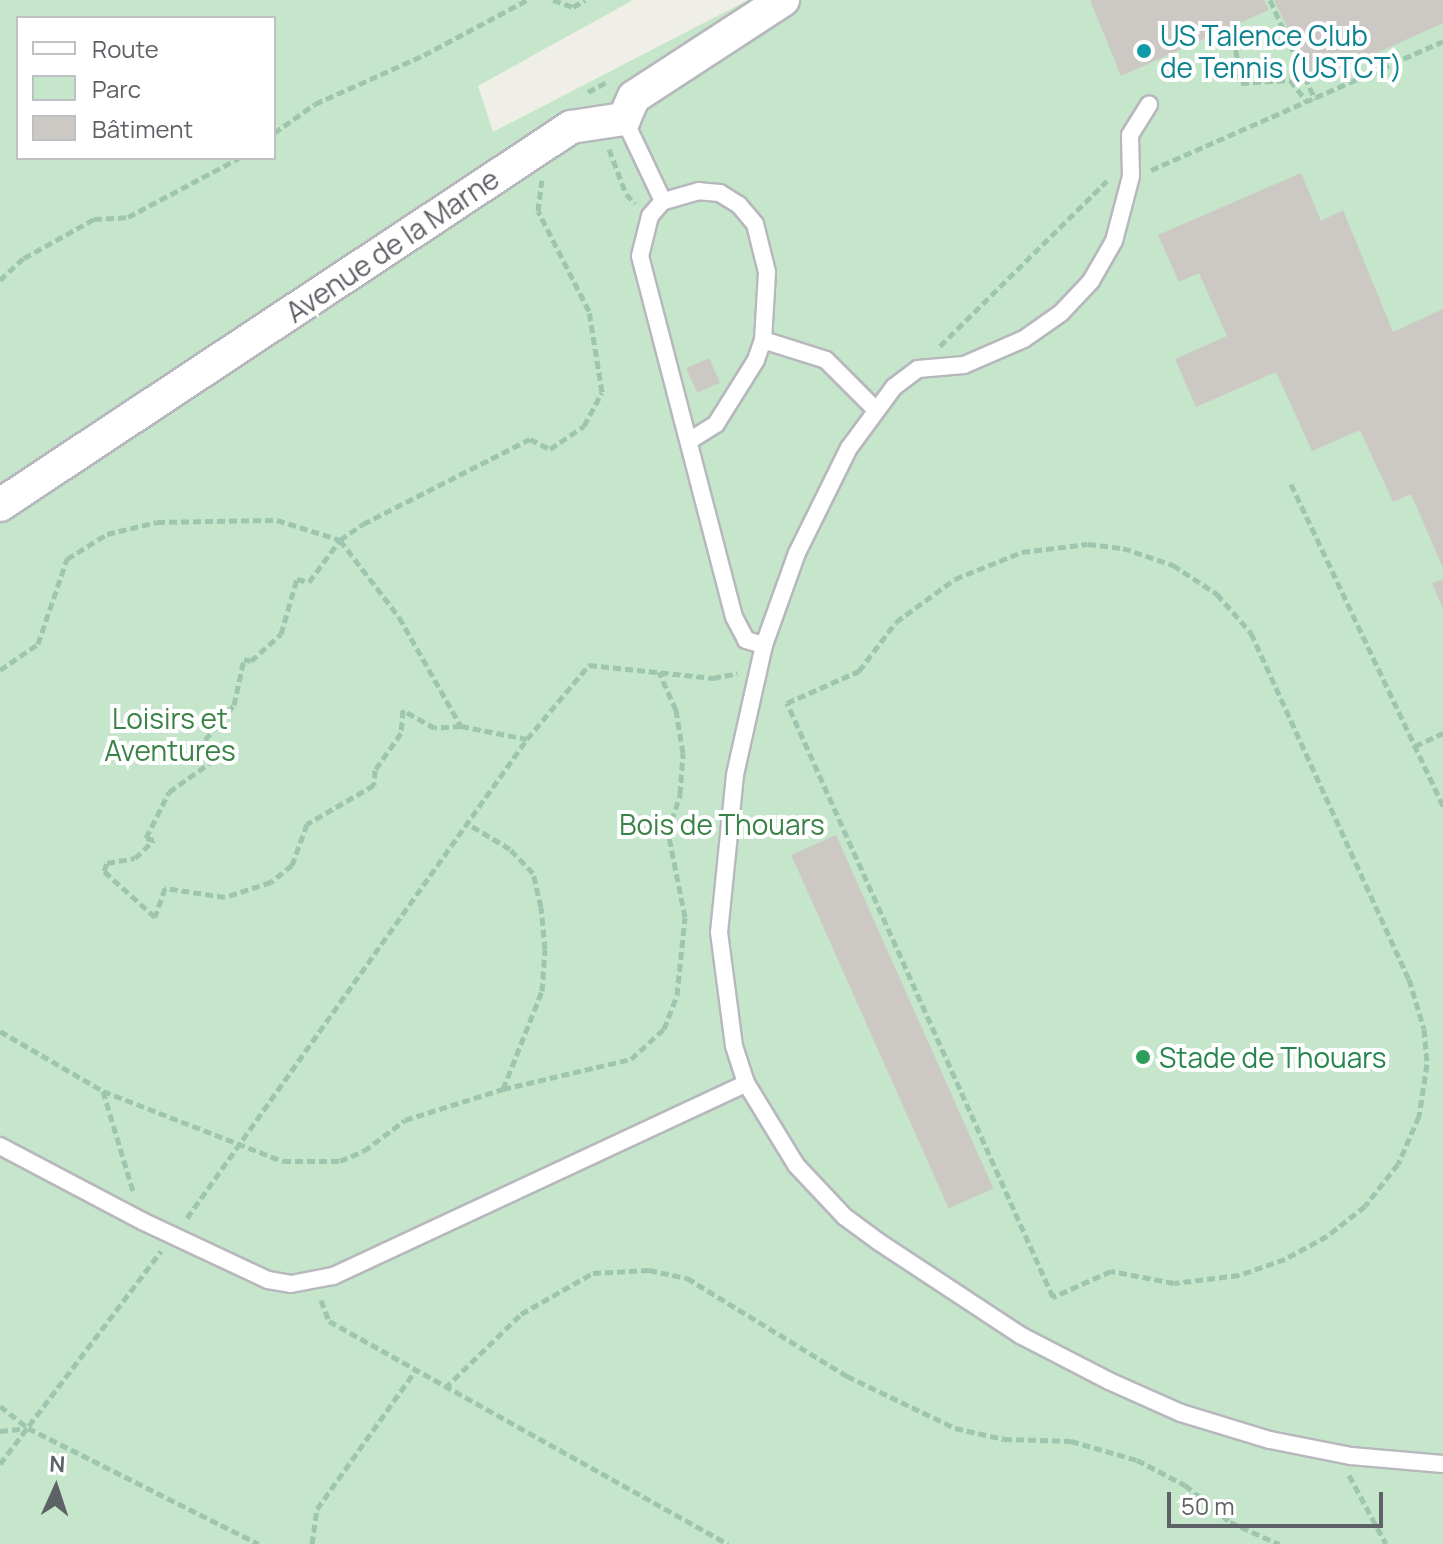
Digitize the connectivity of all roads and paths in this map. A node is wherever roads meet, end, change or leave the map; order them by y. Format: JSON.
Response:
{"nodes":[{"id":1,"x":527,"y":0,"type":"edge"},
{"id":2,"x":553,"y":0,"type":"edge"},
{"id":3,"x":585,"y":0,"type":"edge"},
{"id":4,"x":783,"y":0,"type":"edge"},
{"id":5,"x":1270,"y":0,"type":"edge"},
{"id":6,"x":1232,"y":26,"type":"dead end"},
{"id":7,"x":1443,"y":41,"type":"edge"},
{"id":8,"x":1315,"y":99,"type":"junction"},
{"id":9,"x":1307,"y":102,"type":"junction"},
{"id":10,"x":1149,"y":105,"type":"dead end"},
{"id":11,"x":624,"y":119,"type":"junction"},
{"id":12,"x":581,"y":123,"type":"junction"},
{"id":13,"x":276,"y":132,"type":"edge"},
{"id":14,"x":529,"y":154,"type":"junction"},
{"id":15,"x":235,"y":160,"type":"edge"},
{"id":16,"x":1131,"y":176,"type":"junction"},
{"id":17,"x":663,"y":201,"type":"junction"},
{"id":18,"x":650,"y":216,"type":"junction"},
{"id":19,"x":0,"y":280,"type":"edge"},
{"id":20,"x":763,"y":340,"type":"junction"},
{"id":21,"x":933,"y":369,"type":"junction"},
{"id":22,"x":875,"y":409,"type":"junction"},
{"id":23,"x":689,"y":441,"type":"junction"},
{"id":24,"x":1291,"y":484,"type":"dead end"},
{"id":25,"x":0,"y":505,"type":"edge"},
{"id":26,"x":340,"y":540,"type":"junction"},
{"id":27,"x":764,"y":645,"type":"junction"},
{"id":28,"x":0,"y":670,"type":"edge"},
{"id":29,"x":859,"y":671,"type":"joint"},
{"id":30,"x":659,"y":672,"type":"junction"},
{"id":31,"x":461,"y":726,"type":"junction"},
{"id":32,"x":1443,"y":733,"type":"edge"},
{"id":33,"x":527,"y":739,"type":"junction"},
{"id":34,"x":1414,"y":746,"type":"junction"},
{"id":35,"x":1443,"y":806,"type":"edge"},
{"id":36,"x":470,"y":825,"type":"junction"},
{"id":37,"x":0,"y":1031,"type":"edge"},
{"id":38,"x":746,"y":1083,"type":"junction"},
{"id":39,"x":503,"y":1089,"type":"junction"},
{"id":40,"x":103,"y":1091,"type":"junction"},
{"id":41,"x":0,"y":1146,"type":"edge"},
{"id":42,"x":242,"y":1146,"type":"junction"},
{"id":43,"x":142,"y":1221,"type":"junction"},
{"id":44,"x":173,"y":1235,"type":"junction"},
{"id":45,"x":313,"y":1280,"type":"junction"},
{"id":46,"x":415,"y":1371,"type":"junction"},
{"id":47,"x":445,"y":1388,"type":"junction"},
{"id":48,"x":0,"y":1406,"type":"edge"},
{"id":49,"x":28,"y":1428,"type":"junction"},
{"id":50,"x":0,"y":1431,"type":"edge"},
{"id":51,"x":1351,"y":1456,"type":"junction"},
{"id":52,"x":0,"y":1464,"type":"edge"},
{"id":53,"x":1443,"y":1464,"type":"edge"},
{"id":54,"x":259,"y":1544,"type":"edge"},
{"id":55,"x":312,"y":1544,"type":"edge"},
{"id":56,"x":728,"y":1544,"type":"edge"},
{"id":57,"x":1279,"y":1544,"type":"edge"},
{"id":58,"x":1386,"y":1544,"type":"edge"}],
"edges":[{"from":1,"to":13,"type":"path"},
{"from":2,"to":3,"type":"path"},
{"from":4,"to":11,"type":"street"},
{"from":5,"to":8,"type":"path"},
{"from":6,"to":9,"type":"path"},
{"from":7,"to":8,"type":"path"},
{"from":8,"to":9,"type":"path"},
{"from":9,"to":16,"type":"path"},
{"from":10,"to":16,"type":"lane"},
{"from":11,"to":12,"type":"street","name":"Avenue de la Marne"},
{"from":11,"to":17,"type":"lane"},
{"from":12,"to":14,"type":"street","name":"Avenue de la Marne"},
{"from":12,"to":18,"type":"path"},
{"from":14,"to":25,"type":"street","name":"Avenue de la Marne"},
{"from":14,"to":26,"type":"path"},
{"from":15,"to":19,"type":"path"},
{"from":16,"to":21,"type":"path"},
{"from":16,"to":21,"type":"lane"},
{"from":17,"to":18,"type":"lane"},
{"from":17,"to":20,"type":"lane"},
{"from":18,"to":23,"type":"lane"},
{"from":20,"to":22,"type":"lane"},
{"from":20,"to":23,"type":"lane"},
{"from":21,"to":22,"type":"lane"},
{"from":22,"to":27,"type":"lane"},
{"from":23,"to":27,"type":"lane"},
{"from":24,"to":34,"type":"path"},
{"from":26,"to":28,"type":"path"},
{"from":26,"to":31,"type":"path"},
{"from":26,"to":31,"type":"path"},
{"from":27,"to":30,"type":"path"},
{"from":27,"to":38,"type":"lane"},
{"from":29,"to":29,"type":"path"},
{"from":30,"to":33,"type":"path"},
{"from":30,"to":39,"type":"path"},
{"from":31,"to":33,"type":"path"},
{"from":32,"to":34,"type":"path"},
{"from":33,"to":36,"type":"path"},
{"from":34,"to":35,"type":"path"},
{"from":36,"to":39,"type":"path"},
{"from":36,"to":42,"type":"path"},
{"from":37,"to":40,"type":"path"},
{"from":38,"to":45,"type":"lane"},
{"from":38,"to":51,"type":"lane"},
{"from":39,"to":42,"type":"path"},
{"from":40,"to":42,"type":"path"},
{"from":40,"to":43,"type":"path"},
{"from":41,"to":43,"type":"lane"},
{"from":42,"to":44,"type":"path"},
{"from":43,"to":44,"type":"lane"},
{"from":44,"to":45,"type":"lane"},
{"from":44,"to":49,"type":"path"},
{"from":45,"to":46,"type":"path"},
{"from":46,"to":47,"type":"path"},
{"from":46,"to":55,"type":"path"},
{"from":47,"to":56,"type":"path"},
{"from":47,"to":57,"type":"path"},
{"from":48,"to":49,"type":"path"},
{"from":49,"to":50,"type":"path"},
{"from":49,"to":52,"type":"path"},
{"from":49,"to":54,"type":"path"},
{"from":51,"to":53,"type":"lane"},
{"from":51,"to":58,"type":"path"}]}
